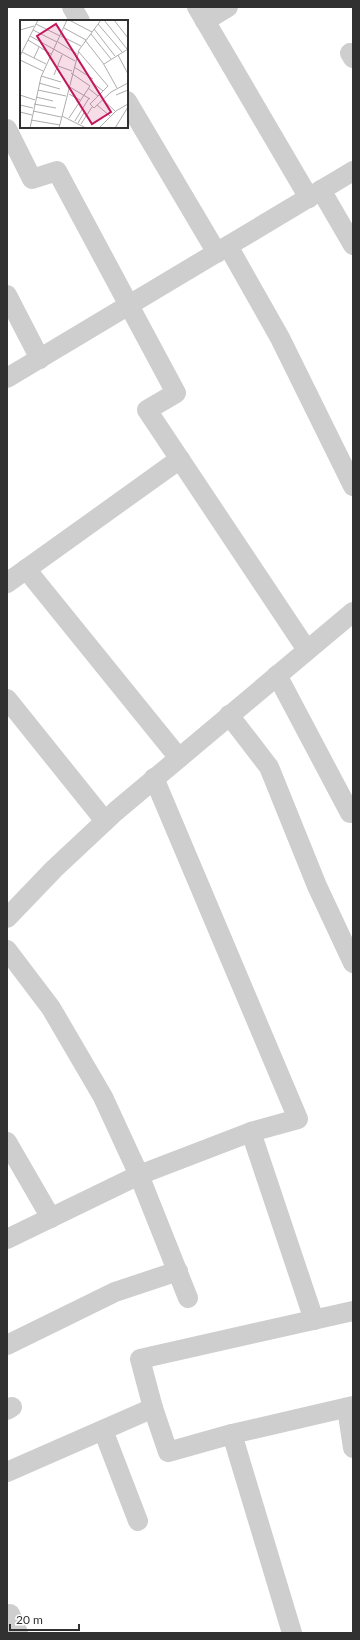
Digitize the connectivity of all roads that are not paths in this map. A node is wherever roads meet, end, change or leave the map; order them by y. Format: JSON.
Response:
{"nodes":[{"id":1,"x":72,"y":7,"type":"edge"},
{"id":2,"x":228,"y":7,"type":"edge"},
{"id":3,"x":201,"y":14,"type":"edge"},
{"id":4,"x":79,"y":20,"type":"edge"},
{"id":5,"x":128,"y":103,"type":"edge"},
{"id":6,"x":7,"y":129,"type":"edge"},
{"id":7,"x":353,"y":171,"type":"edge"},
{"id":8,"x":315,"y":194,"type":"junction"},
{"id":9,"x":353,"y":245,"type":"edge"},
{"id":10,"x":223,"y":250,"type":"junction"},
{"id":11,"x":7,"y":295,"type":"edge"},
{"id":12,"x":130,"y":305,"type":"junction"},
{"id":13,"x":40,"y":359,"type":"junction"},
{"id":14,"x":7,"y":378,"type":"edge"},
{"id":15,"x":180,"y":459,"type":"junction"},
{"id":16,"x":353,"y":486,"type":"edge"},
{"id":17,"x":26,"y":569,"type":"junction"},
{"id":18,"x":7,"y":583,"type":"edge"},
{"id":19,"x":353,"y":612,"type":"edge"},
{"id":20,"x":307,"y":650,"type":"junction"},
{"id":21,"x":277,"y":675,"type":"junction"},
{"id":22,"x":7,"y":699,"type":"edge"},
{"id":23,"x":229,"y":715,"type":"junction"},
{"id":24,"x":179,"y":758,"type":"junction"},
{"id":25,"x":154,"y":778,"type":"junction"},
{"id":26,"x":350,"y":813,"type":"dead end"},
{"id":27,"x":105,"y":821,"type":"junction"},
{"id":28,"x":7,"y":918,"type":"edge"},
{"id":29,"x":7,"y":950,"type":"edge"},
{"id":30,"x":353,"y":963,"type":"edge"},
{"id":31,"x":251,"y":1132,"type":"junction"},
{"id":32,"x":7,"y":1142,"type":"edge"},
{"id":33,"x":139,"y":1175,"type":"junction"},
{"id":34,"x":51,"y":1218,"type":"junction"},
{"id":35,"x":7,"y":1239,"type":"edge"},
{"id":36,"x":178,"y":1271,"type":"junction"},
{"id":37,"x":188,"y":1298,"type":"dead end"},
{"id":38,"x":353,"y":1311,"type":"edge"},
{"id":39,"x":314,"y":1320,"type":"junction"},
{"id":40,"x":7,"y":1345,"type":"edge"},
{"id":41,"x":350,"y":1407,"type":"edge"},
{"id":42,"x":153,"y":1408,"type":"junction"},
{"id":43,"x":103,"y":1430,"type":"junction"},
{"id":44,"x":232,"y":1434,"type":"junction"},
{"id":45,"x":353,"y":1448,"type":"edge"},
{"id":46,"x":7,"y":1472,"type":"edge"},
{"id":47,"x":138,"y":1520,"type":"dead end"},
{"id":48,"x":10,"y":1614,"type":"dead end"},
{"id":49,"x":18,"y":1633,"type":"edge"},
{"id":50,"x":292,"y":1633,"type":"edge"}],
"edges":[{"from":1,"to":4,"type":"street"},
{"from":2,"to":3,"type":"street"},
{"from":3,"to":8,"type":"street"},
{"from":5,"to":10,"type":"street"},
{"from":6,"to":12,"type":"street"},
{"from":7,"to":8,"type":"street"},
{"from":8,"to":9,"type":"street"},
{"from":8,"to":10,"type":"street"},
{"from":10,"to":12,"type":"street"},
{"from":10,"to":16,"type":"street"},
{"from":11,"to":13,"type":"street"},
{"from":12,"to":13,"type":"street"},
{"from":12,"to":15,"type":"street"},
{"from":13,"to":14,"type":"street"},
{"from":15,"to":17,"type":"street"},
{"from":15,"to":20,"type":"street"},
{"from":17,"to":18,"type":"street"},
{"from":17,"to":24,"type":"street"},
{"from":19,"to":20,"type":"street"},
{"from":20,"to":21,"type":"street"},
{"from":21,"to":23,"type":"street"},
{"from":21,"to":26,"type":"street"},
{"from":22,"to":27,"type":"street"},
{"from":23,"to":24,"type":"street"},
{"from":23,"to":30,"type":"street"},
{"from":24,"to":25,"type":"street"},
{"from":25,"to":27,"type":"street"},
{"from":25,"to":31,"type":"street"},
{"from":27,"to":28,"type":"street"},
{"from":29,"to":33,"type":"street"},
{"from":31,"to":33,"type":"street"},
{"from":31,"to":39,"type":"street"},
{"from":32,"to":34,"type":"street"},
{"from":33,"to":34,"type":"street"},
{"from":33,"to":36,"type":"street"},
{"from":34,"to":35,"type":"street"},
{"from":36,"to":37,"type":"street"},
{"from":36,"to":40,"type":"street"},
{"from":38,"to":39,"type":"street"},
{"from":39,"to":42,"type":"street"},
{"from":41,"to":44,"type":"street"},
{"from":41,"to":45,"type":"street"},
{"from":42,"to":43,"type":"street"},
{"from":42,"to":44,"type":"street"},
{"from":43,"to":46,"type":"street"},
{"from":43,"to":47,"type":"street"},
{"from":44,"to":50,"type":"street"},
{"from":48,"to":49,"type":"street"}]}
